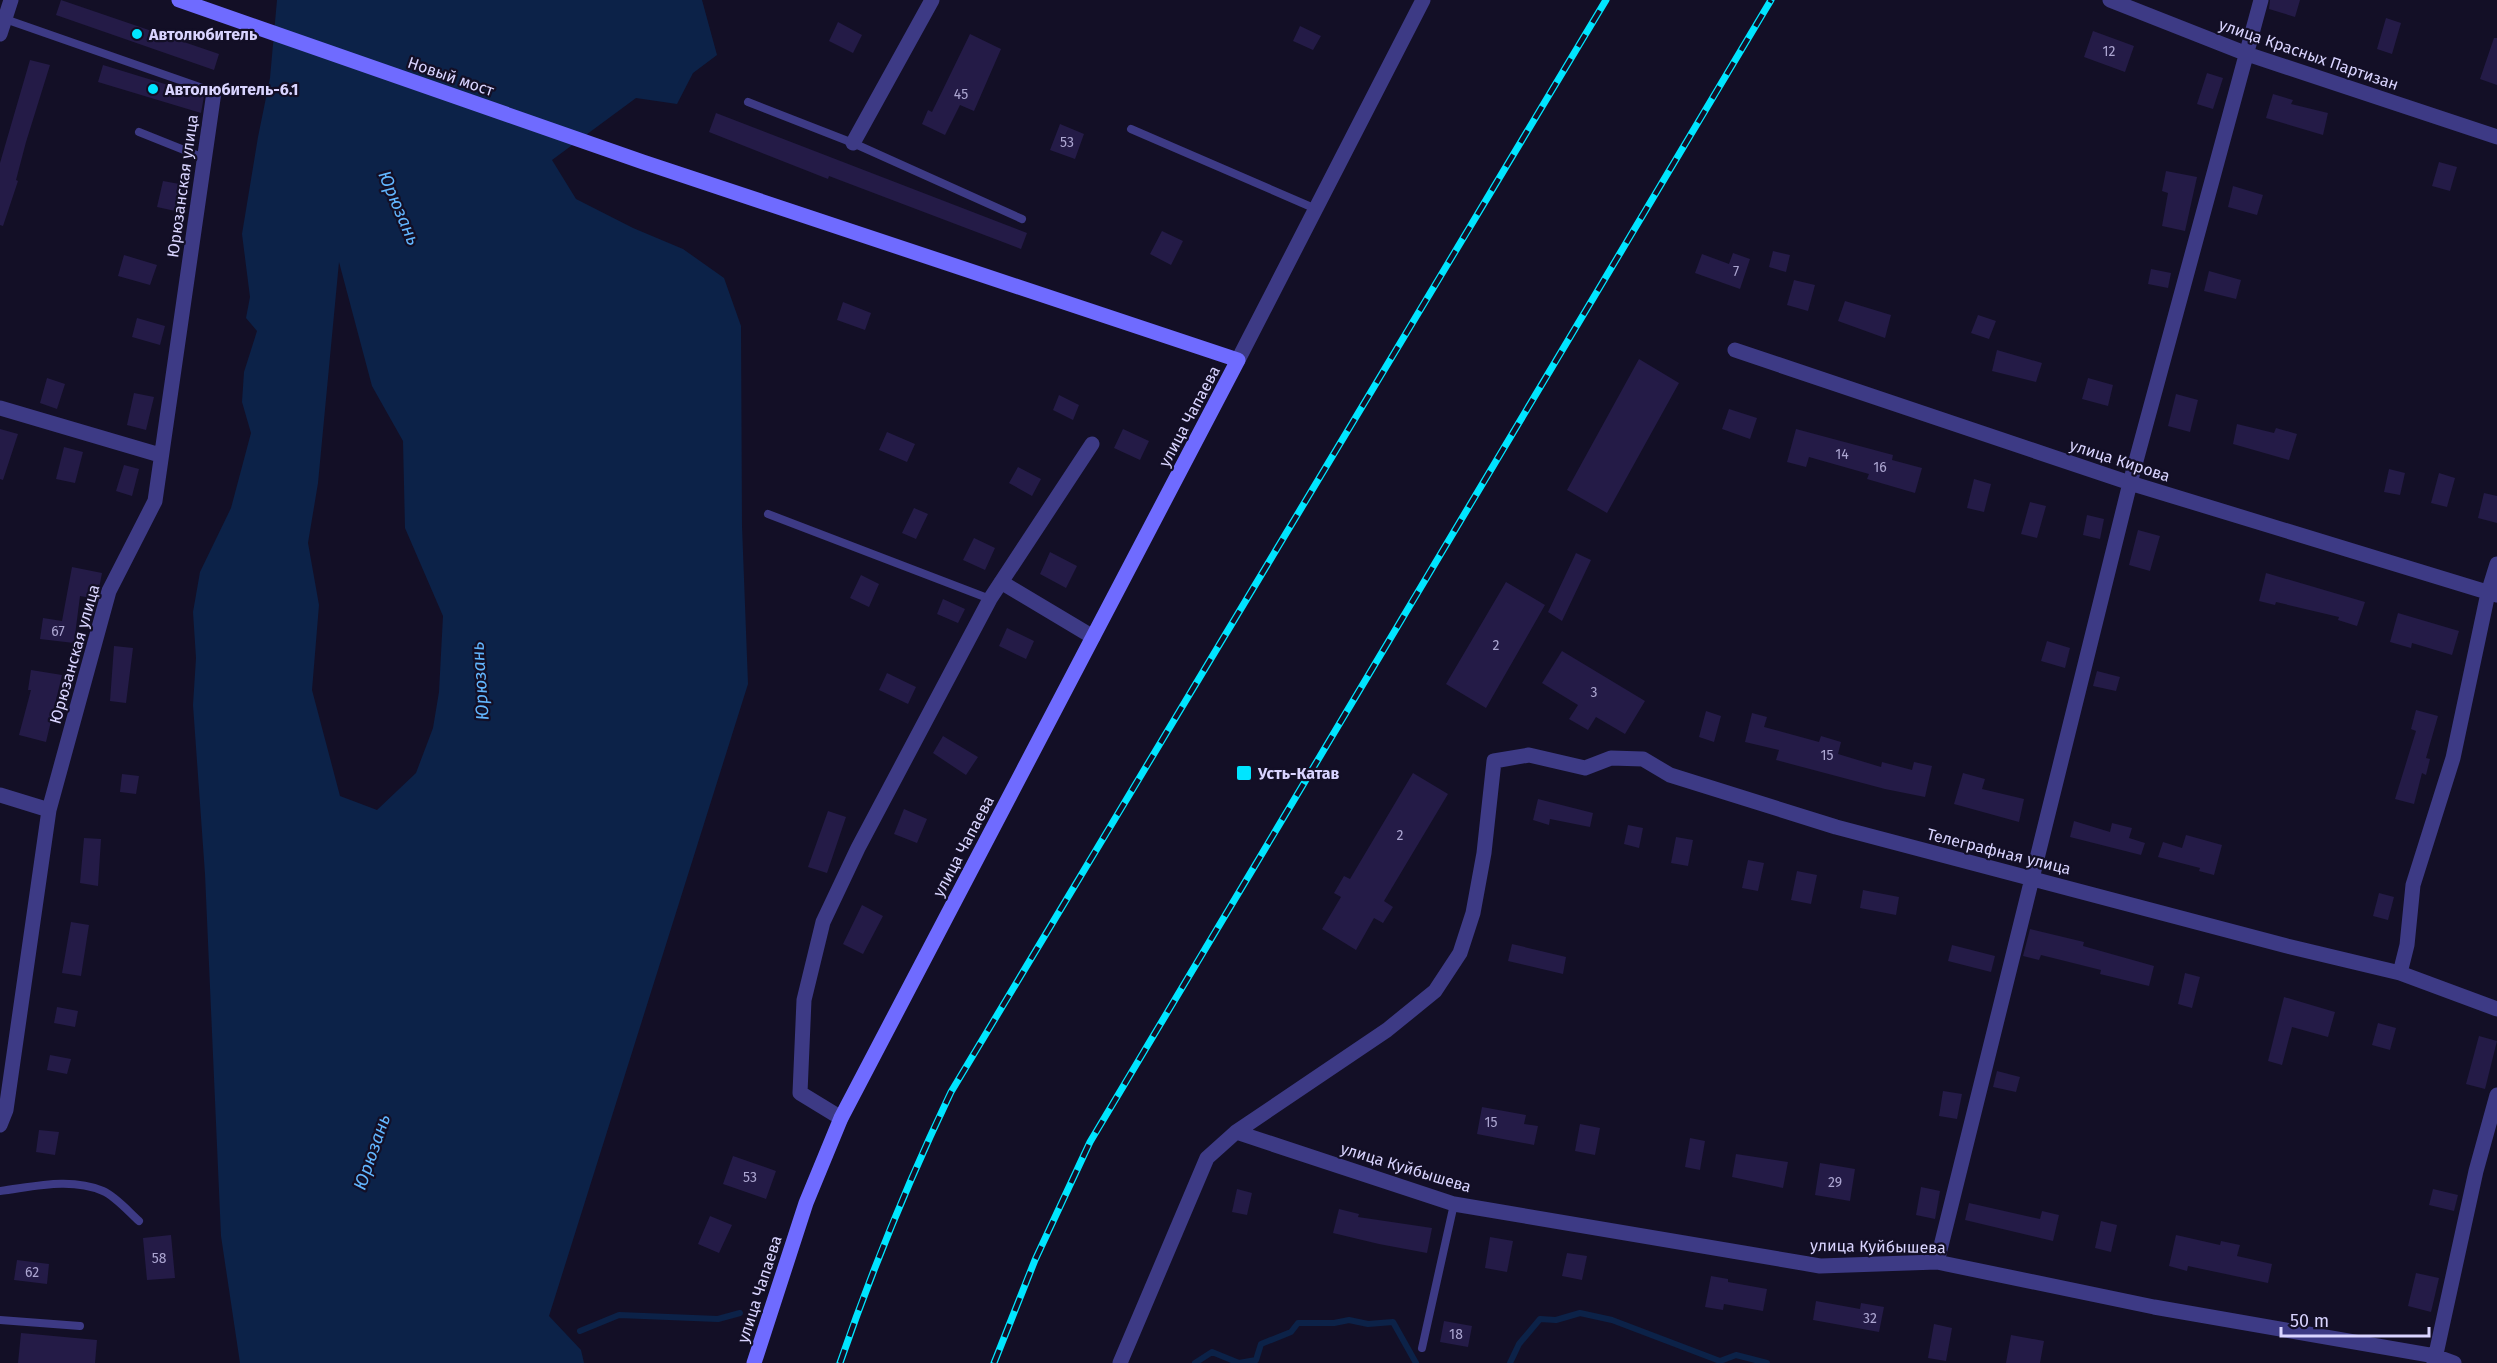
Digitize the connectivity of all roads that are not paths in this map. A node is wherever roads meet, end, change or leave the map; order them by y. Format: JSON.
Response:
{"nodes":[{"id":1,"x":11,"y":0,"type":"edge"},
{"id":2,"x":178,"y":0,"type":"edge"},
{"id":3,"x":932,"y":0,"type":"edge"},
{"id":4,"x":1424,"y":0,"type":"edge"},
{"id":5,"x":2110,"y":0,"type":"edge"},
{"id":6,"x":2261,"y":0,"type":"edge"},
{"id":7,"x":2,"y":27,"type":"edge"},
{"id":8,"x":2247,"y":54,"type":"junction"},
{"id":9,"x":214,"y":92,"type":"joint"},
{"id":10,"x":748,"y":102,"type":"dead end"},
{"id":11,"x":1131,"y":129,"type":"dead end"},
{"id":12,"x":139,"y":132,"type":"dead end"},
{"id":13,"x":2497,"y":137,"type":"edge"},
{"id":14,"x":853,"y":142,"type":"junction"},
{"id":15,"x":204,"y":158,"type":"junction"},
{"id":16,"x":1316,"y":209,"type":"junction"},
{"id":17,"x":1022,"y":219,"type":"dead end"},
{"id":18,"x":1735,"y":350,"type":"dead end"},
{"id":19,"x":1238,"y":360,"type":"junction"},
{"id":20,"x":0,"y":408,"type":"edge"},
{"id":21,"x":1092,"y":444,"type":"dead end"},
{"id":22,"x":160,"y":456,"type":"junction"},
{"id":23,"x":2130,"y":483,"type":"junction"},
{"id":24,"x":768,"y":514,"type":"dead end"},
{"id":25,"x":2497,"y":564,"type":"edge"},
{"id":26,"x":1001,"y":582,"type":"junction"},
{"id":27,"x":2492,"y":594,"type":"edge"},
{"id":28,"x":990,"y":599,"type":"junction"},
{"id":29,"x":1093,"y":637,"type":"junction"},
{"id":30,"x":0,"y":795,"type":"edge"},
{"id":31,"x":49,"y":810,"type":"junction"},
{"id":32,"x":2031,"y":877,"type":"junction"},
{"id":33,"x":2400,"y":973,"type":"junction"},
{"id":34,"x":2497,"y":1008,"type":"edge"},
{"id":35,"x":13,"y":1047,"type":"junction"},
{"id":36,"x":0,"y":1075,"type":"edge"},
{"id":37,"x":2497,"y":1095,"type":"edge"},
{"id":38,"x":841,"y":1118,"type":"junction"},
{"id":39,"x":0,"y":1125,"type":"edge"},
{"id":40,"x":1236,"y":1132,"type":"junction"},
{"id":41,"x":0,"y":1191,"type":"edge"},
{"id":42,"x":1454,"y":1204,"type":"junction"},
{"id":43,"x":139,"y":1221,"type":"dead end"},
{"id":44,"x":1937,"y":1262,"type":"junction"},
{"id":45,"x":0,"y":1320,"type":"edge"},
{"id":46,"x":80,"y":1326,"type":"dead end"},
{"id":47,"x":1422,"y":1348,"type":"dead end"},
{"id":48,"x":2434,"y":1360,"type":"edge"},
{"id":49,"x":754,"y":1363,"type":"edge"},
{"id":50,"x":1120,"y":1363,"type":"edge"},
{"id":51,"x":2454,"y":1363,"type":"edge"}],
"edges":[{"from":1,"to":7,"type":"street"},
{"from":2,"to":19,"type":"main road","name":"Новый мост"},
{"from":3,"to":14,"type":"street"},
{"from":4,"to":16,"type":"street"},
{"from":5,"to":8,"type":"street","name":"улица Красных Партизан"},
{"from":6,"to":8,"type":"street"},
{"from":7,"to":9,"type":"lane"},
{"from":8,"to":13,"type":"street","name":"улица Красных Партизан"},
{"from":8,"to":23,"type":"street"},
{"from":9,"to":15,"type":"street","name":"Юрюзанская улица"},
{"from":10,"to":14,"type":"lane"},
{"from":11,"to":16,"type":"lane"},
{"from":12,"to":15,"type":"lane"},
{"from":14,"to":17,"type":"lane"},
{"from":15,"to":22,"type":"street","name":"Юрюзанская улица"},
{"from":16,"to":19,"type":"street"},
{"from":18,"to":23,"type":"street","name":"улица Кирова"},
{"from":19,"to":29,"type":"main road","name":"улица Чапаева"},
{"from":20,"to":22,"type":"street"},
{"from":21,"to":26,"type":"street"},
{"from":22,"to":31,"type":"street","name":"Юрюзанская улица"},
{"from":23,"to":27,"type":"street","name":"улица Кирова"},
{"from":23,"to":32,"type":"street"},
{"from":24,"to":28,"type":"lane"},
{"from":25,"to":27,"type":"street"},
{"from":26,"to":28,"type":"street"},
{"from":26,"to":29,"type":"street"},
{"from":27,"to":33,"type":"street"},
{"from":28,"to":38,"type":"street"},
{"from":29,"to":38,"type":"main road","name":"улица Чапаева"},
{"from":30,"to":31,"type":"street"},
{"from":31,"to":35,"type":"street","name":"Юрюзанская улица"},
{"from":32,"to":33,"type":"street","name":"Телеграфная улица"},
{"from":32,"to":40,"type":"street","name":"Телеграфная улица"},
{"from":32,"to":44,"type":"street"},
{"from":33,"to":34,"type":"street","name":"Телеграфная улица"},
{"from":35,"to":36,"type":"street"},
{"from":35,"to":39,"type":"street","name":"Юрюзанская улица"},
{"from":37,"to":48,"type":"street"},
{"from":38,"to":49,"type":"main road","name":"улица Чапаева"},
{"from":40,"to":42,"type":"street","name":"улица Куйбышева"},
{"from":40,"to":50,"type":"street"},
{"from":41,"to":43,"type":"lane"},
{"from":42,"to":44,"type":"street","name":"улица Куйбышева"},
{"from":42,"to":47,"type":"lane"},
{"from":44,"to":48,"type":"street","name":"улица Куйбышева"},
{"from":45,"to":46,"type":"lane"},
{"from":48,"to":51,"type":"street","name":"улица Куйбышева"}]}
